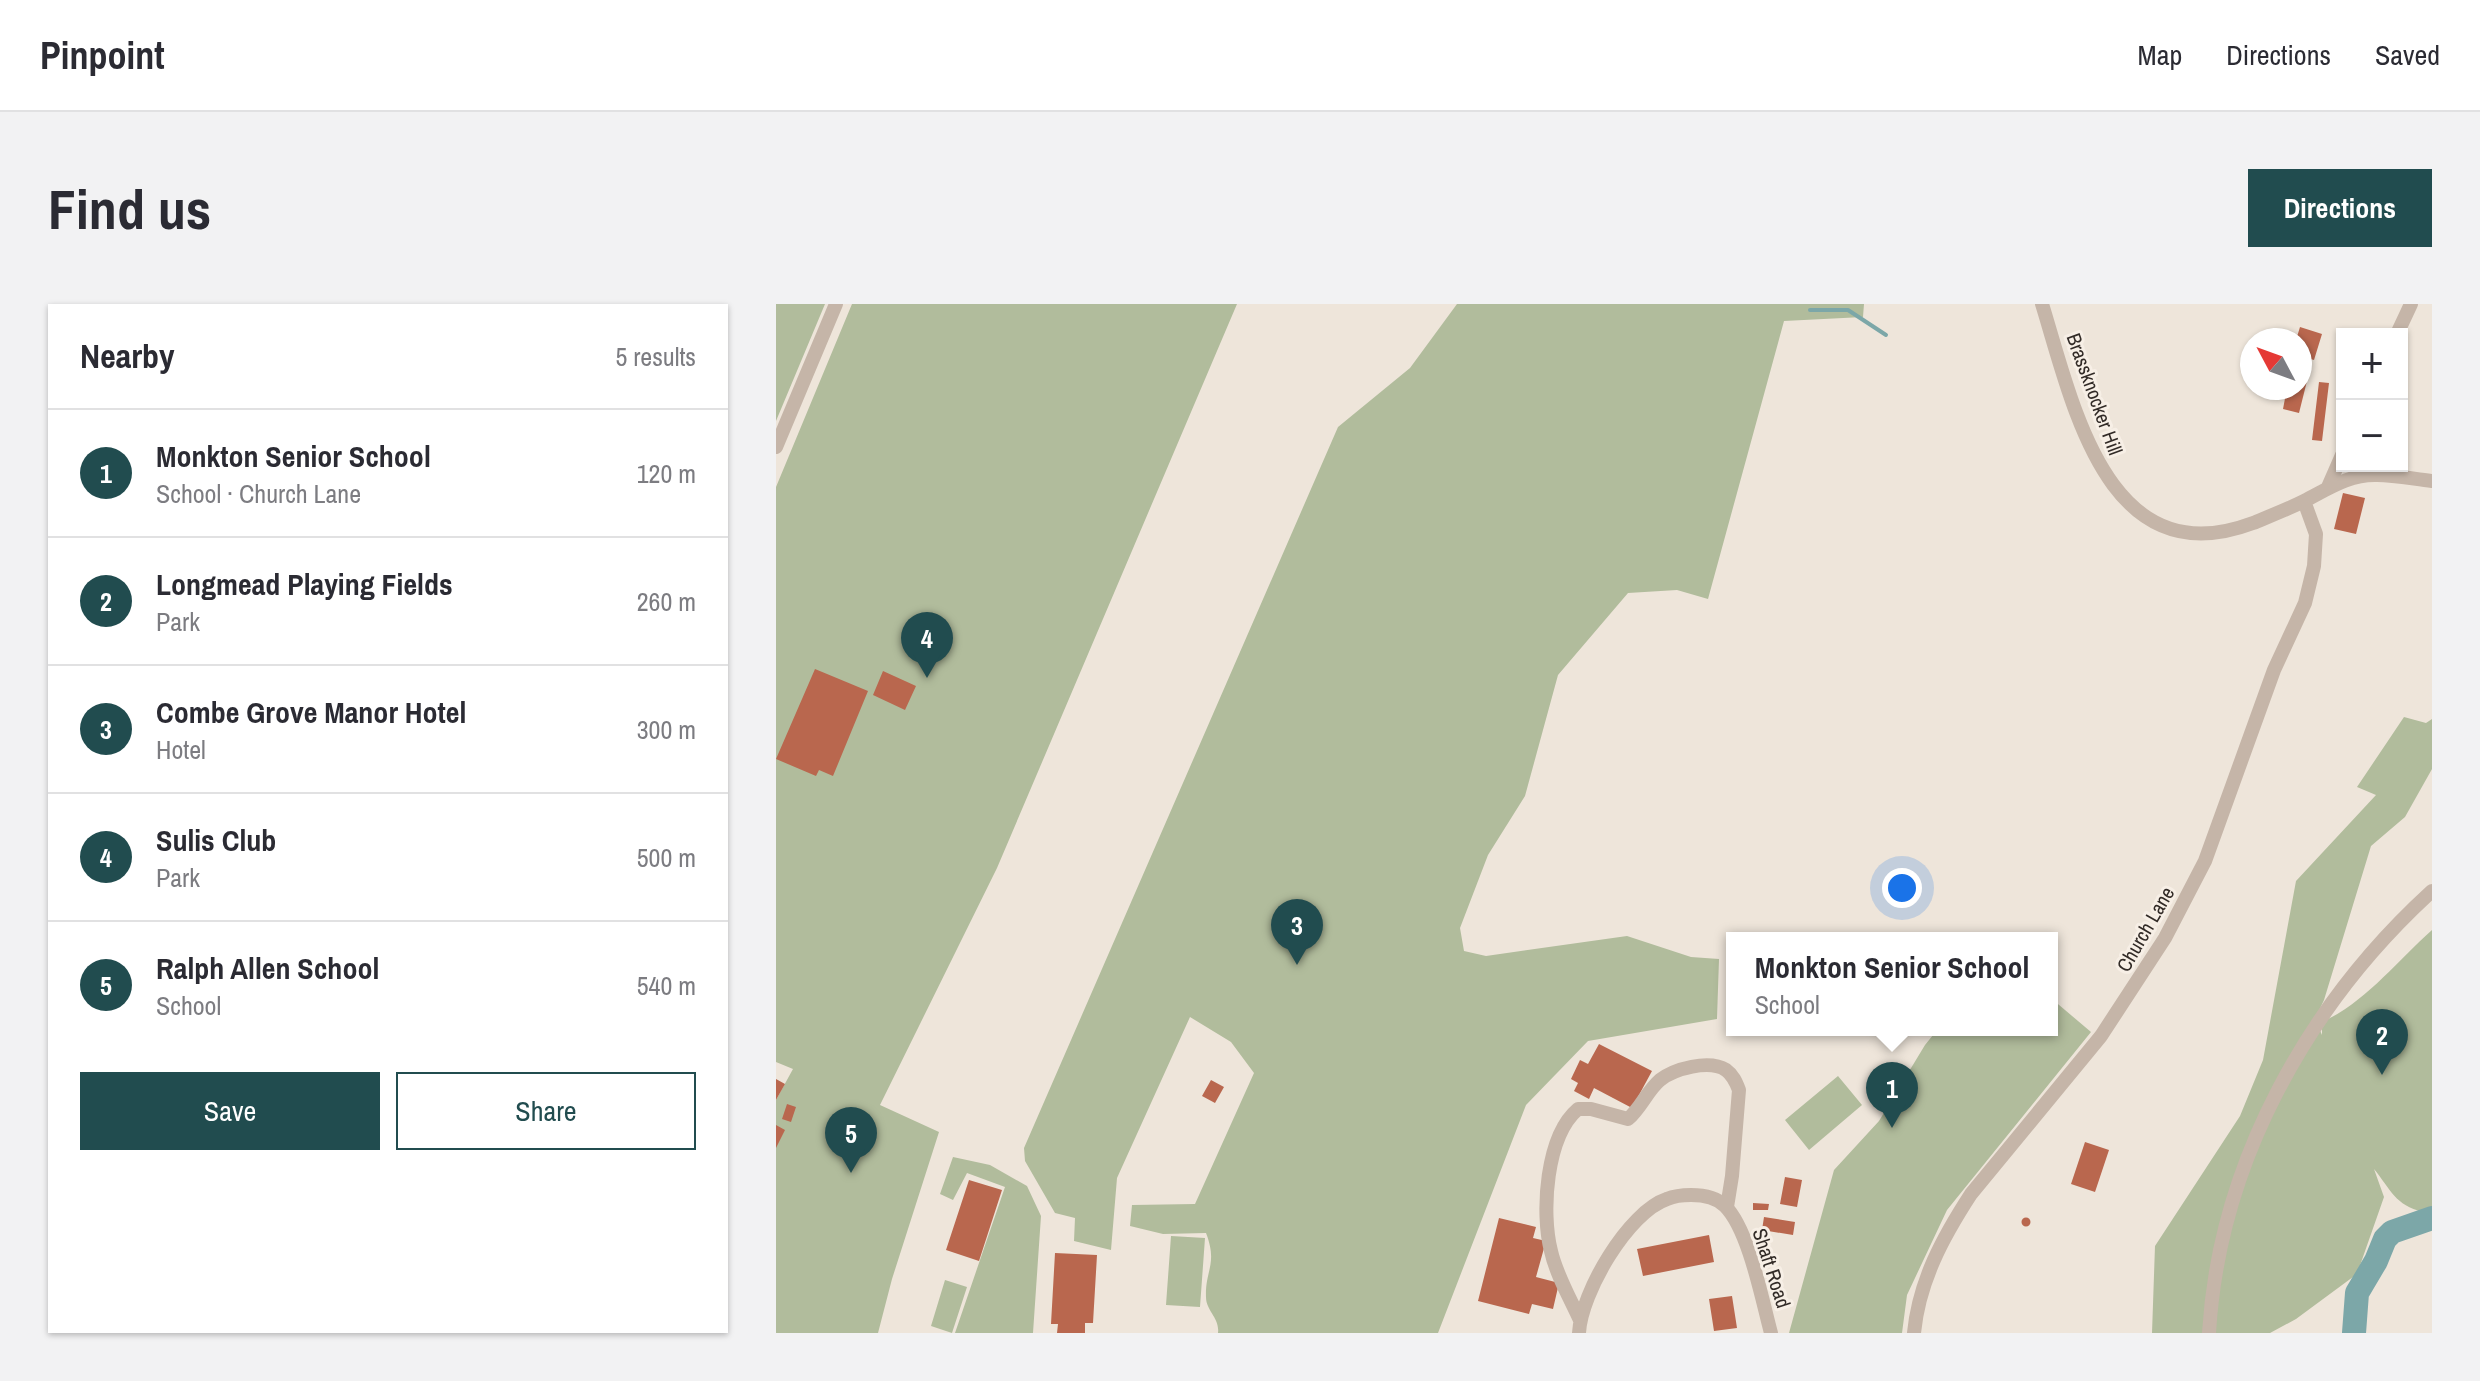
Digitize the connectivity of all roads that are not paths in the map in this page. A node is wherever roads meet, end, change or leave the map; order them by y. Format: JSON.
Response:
{"nodes":[{"id":1,"x":836,"y":304,"type":"edge"},
{"id":2,"x":2042,"y":304,"type":"edge"},
{"id":3,"x":2411,"y":304,"type":"edge"},
{"id":4,"x":2400,"y":328,"type":"edge"},
{"id":5,"x":776,"y":447,"type":"edge"},
{"id":6,"x":2336,"y":469,"type":"edge"},
{"id":7,"x":2432,"y":481,"type":"edge"},
{"id":8,"x":2328,"y":487,"type":"junction"},
{"id":9,"x":2304,"y":501,"type":"junction"},
{"id":10,"x":2432,"y":891,"type":"edge"},
{"id":11,"x":1727,"y":1207,"type":"junction"},
{"id":12,"x":1579,"y":1326,"type":"edge"},
{"id":13,"x":1771,"y":1333,"type":"edge"},
{"id":14,"x":1914,"y":1333,"type":"edge"},
{"id":15,"x":2209,"y":1333,"type":"edge"}],
"edges":[{"from":1,"to":5,"type":"street"},
{"from":2,"to":9,"type":"street","name":"Brassknocker Hill"},
{"from":3,"to":4,"type":"street"},
{"from":6,"to":8,"type":"street"},
{"from":7,"to":8,"type":"street","name":"Brassknocker Hill"},
{"from":8,"to":9,"type":"street","name":"Brassknocker Hill"},
{"from":9,"to":14,"type":"street","name":"Church Lane"},
{"from":10,"to":15,"type":"street"},
{"from":11,"to":12,"type":"street"},
{"from":11,"to":12,"type":"street"},
{"from":11,"to":13,"type":"street","name":"Shaft Road"}]}
